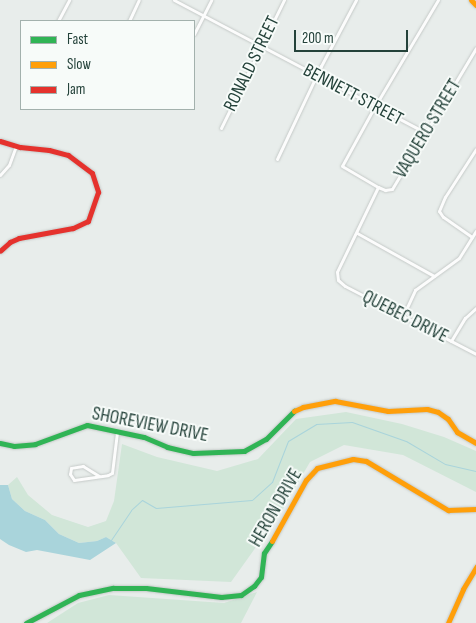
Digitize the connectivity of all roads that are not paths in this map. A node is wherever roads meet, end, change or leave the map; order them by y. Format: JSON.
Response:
{"nodes":[{"id":1,"x":69,"y":0,"type":"edge"},
{"id":2,"x":139,"y":0,"type":"edge"},
{"id":3,"x":174,"y":0,"type":"edge"},
{"id":4,"x":212,"y":0,"type":"edge"},
{"id":5,"x":284,"y":0,"type":"edge"},
{"id":6,"x":356,"y":0,"type":"edge"},
{"id":7,"x":438,"y":0,"type":"edge"},
{"id":8,"x":471,"y":0,"type":"edge"},
{"id":9,"x":476,"y":4,"type":"edge"},
{"id":10,"x":204,"y":15,"type":"junction"},
{"id":11,"x":59,"y":20,"type":"edge"},
{"id":12,"x":129,"y":20,"type":"edge"},
{"id":13,"x":195,"y":32,"type":"edge"},
{"id":14,"x":260,"y":46,"type":"junction"},
{"id":15,"x":476,"y":48,"type":"edge"},
{"id":16,"x":317,"y":76,"type":"junction"},
{"id":17,"x":375,"y":106,"type":"junction"},
{"id":18,"x":221,"y":128,"type":"dead end"},
{"id":19,"x":426,"y":133,"type":"junction"},
{"id":20,"x":0,"y":141,"type":"edge"},
{"id":21,"x":16,"y":146,"type":"junction"},
{"id":22,"x":476,"y":149,"type":"edge"},
{"id":23,"x":277,"y":159,"type":"dead end"},
{"id":24,"x":0,"y":175,"type":"edge"},
{"id":25,"x":378,"y":187,"type":"junction"},
{"id":26,"x":476,"y":231,"type":"edge"},
{"id":27,"x":357,"y":233,"type":"junction"},
{"id":28,"x":472,"y":237,"type":"junction"},
{"id":29,"x":0,"y":251,"type":"edge"},
{"id":30,"x":434,"y":276,"type":"junction"},
{"id":31,"x":338,"y":278,"type":"joint"},
{"id":32,"x":476,"y":308,"type":"edge"},
{"id":33,"x":403,"y":316,"type":"junction"},
{"id":34,"x":451,"y":341,"type":"junction"},
{"id":35,"x":476,"y":354,"type":"edge"},
{"id":36,"x":117,"y":432,"type":"junction"},
{"id":37,"x":0,"y":443,"type":"edge"},
{"id":38,"x":476,"y":443,"type":"edge"},
{"id":39,"x":99,"y":476,"type":"junction"},
{"id":40,"x":476,"y":509,"type":"edge"},
{"id":41,"x":476,"y":567,"type":"edge"},
{"id":42,"x":26,"y":623,"type":"edge"},
{"id":43,"x":448,"y":623,"type":"edge"}],
"edges":[{"from":1,"to":11,"type":"street"},
{"from":2,"to":12,"type":"street"},
{"from":3,"to":10,"type":"street","name":"BENNETT STREET"},
{"from":4,"to":10,"type":"street"},
{"from":5,"to":14,"type":"street","name":"RONALD STREET"},
{"from":6,"to":16,"type":"street"},
{"from":7,"to":17,"type":"street"},
{"from":8,"to":9,"type":"street"},
{"from":10,"to":13,"type":"street"},
{"from":10,"to":14,"type":"street","name":"BENNETT STREET"},
{"from":14,"to":16,"type":"street","name":"BENNETT STREET"},
{"from":14,"to":18,"type":"street","name":"RONALD STREET"},
{"from":15,"to":19,"type":"street","name":"VAQUERO STREET"},
{"from":16,"to":17,"type":"street","name":"BENNETT STREET"},
{"from":16,"to":23,"type":"street"},
{"from":17,"to":19,"type":"street","name":"BENNETT STREET"},
{"from":17,"to":25,"type":"street"},
{"from":19,"to":25,"type":"street","name":"VAQUERO STREET"},
{"from":20,"to":21,"type":"street"},
{"from":21,"to":24,"type":"street"},
{"from":21,"to":29,"type":"street"},
{"from":22,"to":28,"type":"street"},
{"from":25,"to":27,"type":"street","name":"VAQUERO STREET"},
{"from":26,"to":28,"type":"street"},
{"from":27,"to":30,"type":"street"},
{"from":27,"to":31,"type":"street","name":"VAQUERO STREET"},
{"from":28,"to":30,"type":"street"},
{"from":30,"to":33,"type":"street"},
{"from":31,"to":33,"type":"street","name":"QUEBEC DRIVE"},
{"from":32,"to":34,"type":"street"},
{"from":33,"to":34,"type":"street","name":"QUEBEC DRIVE"},
{"from":34,"to":35,"type":"street","name":"QUEBEC DRIVE"},
{"from":36,"to":37,"type":"street","name":"SHOREVIEW DRIVE"},
{"from":36,"to":38,"type":"street","name":"SHOREVIEW DRIVE"},
{"from":36,"to":39,"type":"street"},
{"from":39,"to":39,"type":"street"},
{"from":40,"to":42,"type":"street","name":"HERON DRIVE"},
{"from":41,"to":43,"type":"street"}]}
